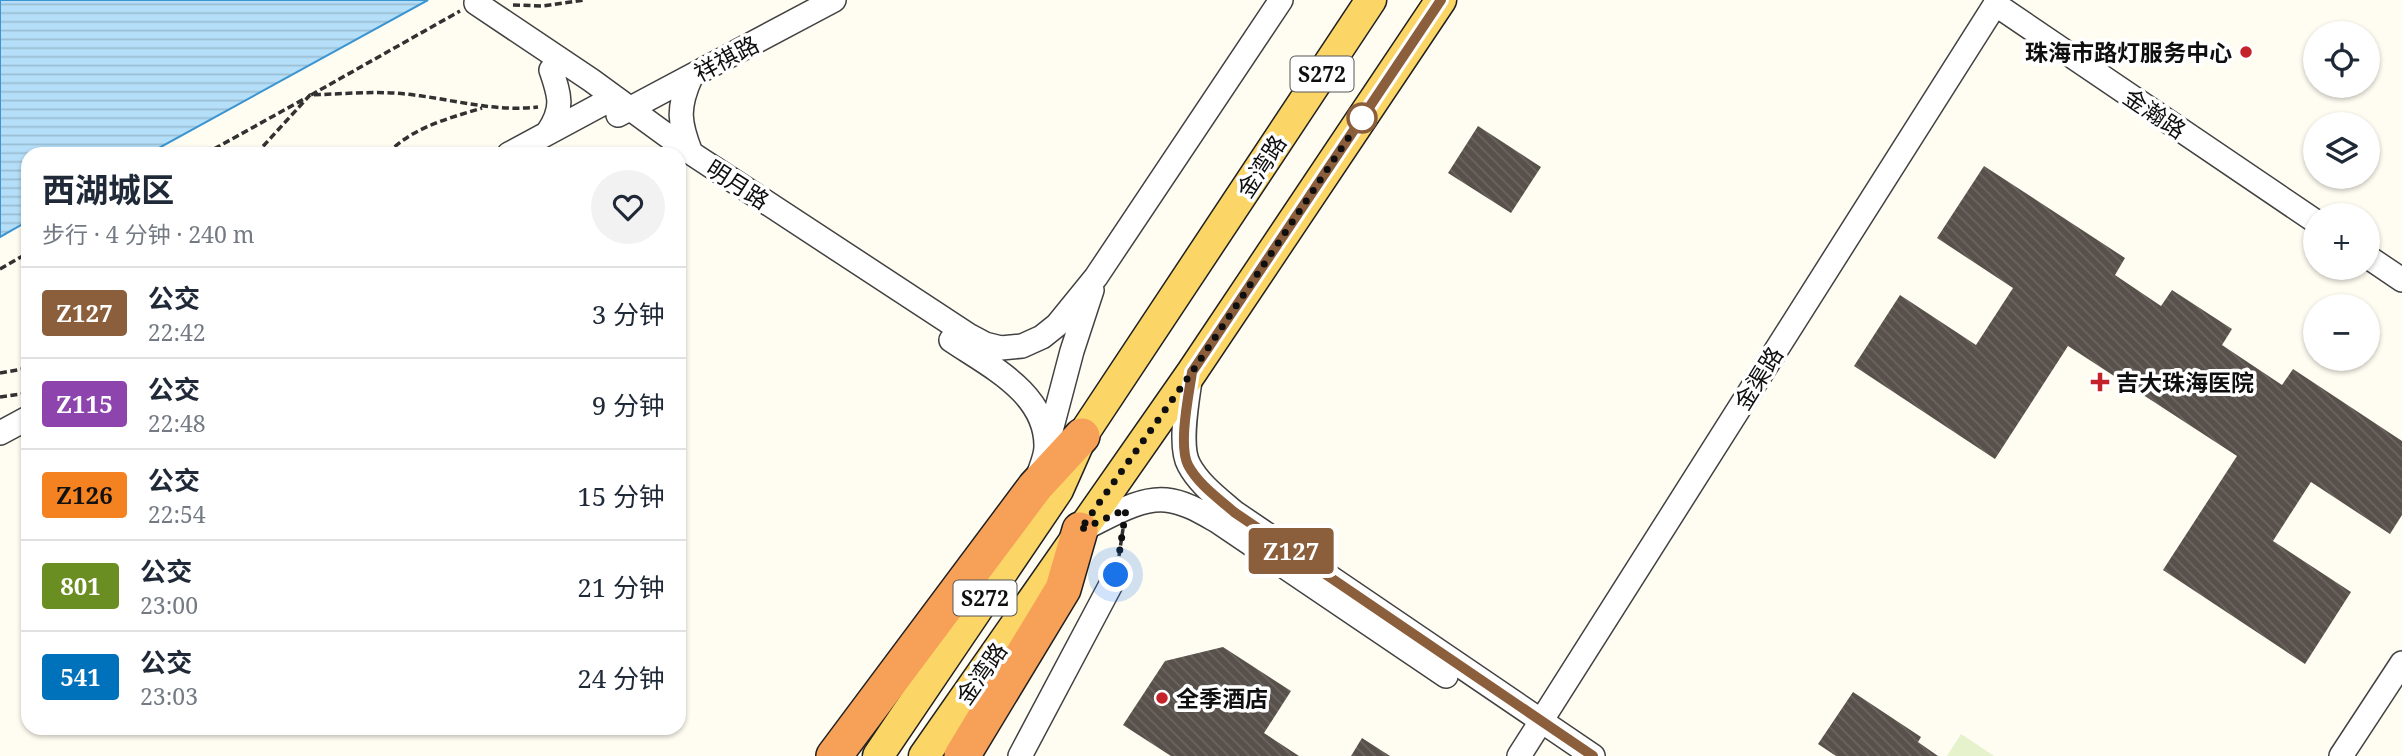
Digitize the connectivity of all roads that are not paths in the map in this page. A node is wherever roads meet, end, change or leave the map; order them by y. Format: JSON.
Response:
{"nodes":[{"id":1,"x":834,"y":0,"type":"edge"},
{"id":2,"x":1281,"y":0,"type":"edge"},
{"id":3,"x":1371,"y":0,"type":"edge"},
{"id":4,"x":1441,"y":0,"type":"edge"},
{"id":5,"x":1997,"y":2,"type":"edge"},
{"id":6,"x":551,"y":70,"type":"junction"},
{"id":7,"x":691,"y":77,"type":"junction"},
{"id":8,"x":615,"y":106,"type":"junction"},
{"id":9,"x":548,"y":132,"type":"junction"},
{"id":10,"x":521,"y":147,"type":"edge"},
{"id":11,"x":672,"y":147,"type":"edge"},
{"id":12,"x":682,"y":147,"type":"edge"},
{"id":13,"x":686,"y":157,"type":"edge"},
{"id":14,"x":686,"y":157,"type":"edge"},
{"id":15,"x":2303,"y":213,"type":"edge"},
{"id":16,"x":2380,"y":265,"type":"edge"},
{"id":17,"x":1096,"y":277,"type":"junction"},
{"id":18,"x":2402,"y":280,"type":"edge"},
{"id":19,"x":1192,"y":372,"type":"junction"},
{"id":20,"x":21,"y":422,"type":"edge"},
{"id":21,"x":0,"y":433,"type":"edge"},
{"id":22,"x":1083,"y":436,"type":"junction"},
{"id":23,"x":1046,"y":448,"type":"junction"},
{"id":24,"x":1035,"y":487,"type":"junction"},
{"id":25,"x":1226,"y":516,"type":"junction"},
{"id":26,"x":1080,"y":530,"type":"junction"},
{"id":27,"x":1116,"y":575,"type":"road end"},
{"id":28,"x":2402,"y":663,"type":"edge"},
{"id":29,"x":1537,"y":728,"type":"junction"},
{"id":30,"x":834,"y":756,"type":"edge"},
{"id":31,"x":878,"y":756,"type":"edge"},
{"id":32,"x":924,"y":756,"type":"edge"},
{"id":33,"x":962,"y":756,"type":"edge"},
{"id":34,"x":1020,"y":756,"type":"edge"},
{"id":35,"x":1519,"y":756,"type":"edge"},
{"id":36,"x":1565,"y":756,"type":"edge"},
{"id":37,"x":1593,"y":756,"type":"edge"},
{"id":38,"x":2341,"y":756,"type":"edge"}],
"edges":[{"from":1,"to":7,"type":"street","name":"祥祺路"},
{"from":2,"to":17,"type":"street"},
{"from":3,"to":22,"type":"main road","name":"金湾路","number":"S272"},
{"from":4,"to":19,"type":"main road","name":"金湾路","number":"S272"},
{"from":5,"to":15,"type":"street","name":"金瀚路"},
{"from":5,"to":29,"type":"street","name":"金渠路"},
{"from":6,"to":8,"type":"street","name":"明月路"},
{"from":6,"to":8,"type":"street","name":"明月路"},
{"from":6,"to":9,"type":"street"},
{"from":7,"to":8,"type":"street","name":"祥祺路"},
{"from":7,"to":12,"type":"street"},
{"from":8,"to":9,"type":"street","name":"祥祺路"},
{"from":8,"to":11,"type":"street","name":"明月路"},
{"from":9,"to":10,"type":"street","name":"祥祺路"},
{"from":13,"to":17,"type":"street","name":"明月路"},
{"from":14,"to":23,"type":"street","name":"明月路"},
{"from":16,"to":18,"type":"street"},
{"from":17,"to":23,"type":"street"},
{"from":19,"to":25,"type":"street"},
{"from":19,"to":26,"type":"main road","name":"金湾路","number":"S272"},
{"from":20,"to":21,"type":"street"},
{"from":22,"to":24,"type":"highway"},
{"from":22,"to":31,"type":"main road","name":"金湾路","number":"S272"},
{"from":23,"to":24,"type":"street","name":"明月路"},
{"from":24,"to":30,"type":"highway"},
{"from":25,"to":26,"type":"street"},
{"from":25,"to":29,"type":"street"},
{"from":26,"to":32,"type":"main road","name":"金湾路","number":"S272"},
{"from":26,"to":33,"type":"highway"},
{"from":27,"to":34,"type":"street"},
{"from":28,"to":38,"type":"street"},
{"from":29,"to":35,"type":"street","name":"金渠路"},
{"from":29,"to":36,"type":"street"},
{"from":29,"to":37,"type":"street"}]}
